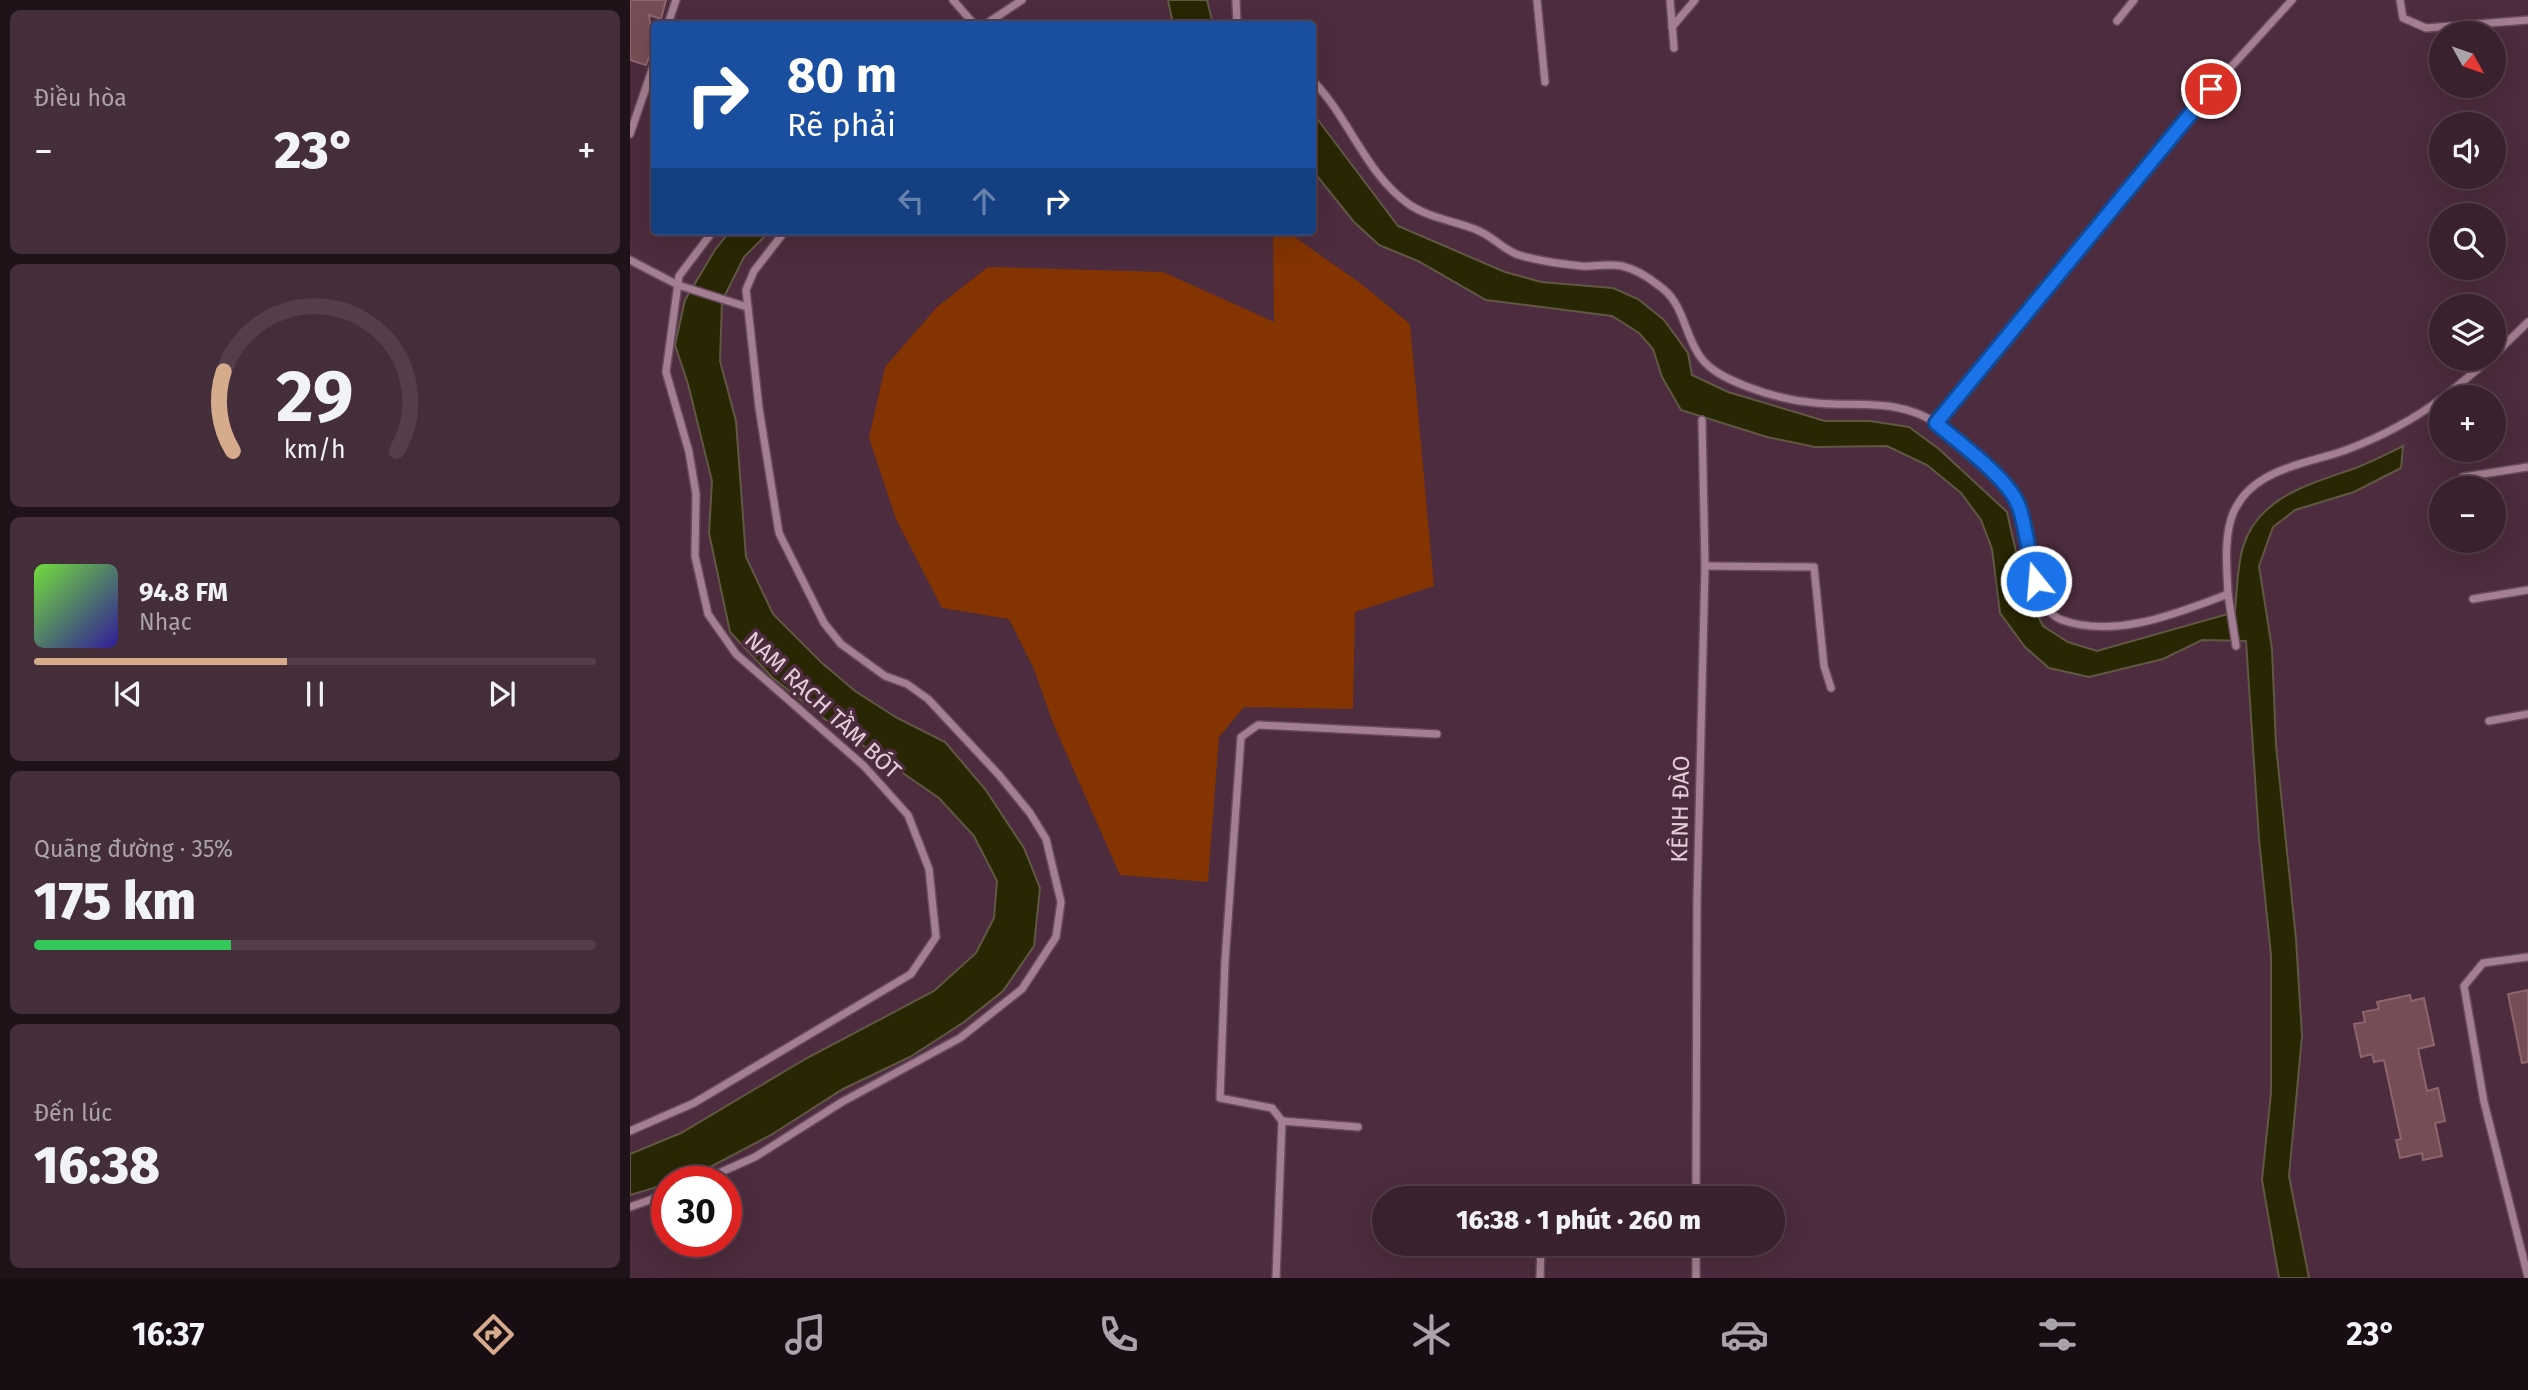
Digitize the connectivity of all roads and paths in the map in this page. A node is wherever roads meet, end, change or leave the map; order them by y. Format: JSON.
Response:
{"nodes":[{"id":1,"x":676,"y":0,"type":"edge"},
{"id":2,"x":953,"y":0,"type":"edge"},
{"id":3,"x":1022,"y":0,"type":"edge"},
{"id":4,"x":1236,"y":0,"type":"edge"},
{"id":5,"x":1537,"y":0,"type":"edge"},
{"id":6,"x":1670,"y":0,"type":"edge"},
{"id":7,"x":1695,"y":0,"type":"edge"},
{"id":8,"x":2134,"y":0,"type":"edge"},
{"id":9,"x":2292,"y":0,"type":"edge"},
{"id":10,"x":2400,"y":0,"type":"edge"},
{"id":11,"x":2528,"y":20,"type":"edge"},
{"id":12,"x":669,"y":21,"type":"edge"},
{"id":13,"x":971,"y":21,"type":"edge"},
{"id":14,"x":990,"y":21,"type":"edge"},
{"id":15,"x":1237,"y":21,"type":"edge"},
{"id":16,"x":2117,"y":21,"type":"dead end"},
{"id":17,"x":1672,"y":27,"type":"junction"},
{"id":18,"x":1674,"y":48,"type":"dead end"},
{"id":19,"x":651,"y":73,"type":"edge"},
{"id":20,"x":1545,"y":82,"type":"dead end"},
{"id":21,"x":1316,"y":86,"type":"edge"},
{"id":22,"x":630,"y":134,"type":"edge"},
{"id":23,"x":710,"y":235,"type":"edge"},
{"id":24,"x":782,"y":235,"type":"edge"},
{"id":25,"x":630,"y":260,"type":"edge"},
{"id":26,"x":678,"y":285,"type":"junction"},
{"id":27,"x":747,"y":307,"type":"junction"},
{"id":28,"x":2528,"y":322,"type":"edge"},
{"id":29,"x":2506,"y":343,"type":"edge"},
{"id":30,"x":2475,"y":371,"type":"edge"},
{"id":31,"x":2458,"y":385,"type":"edge"},
{"id":32,"x":2429,"y":405,"type":"edge"},
{"id":33,"x":1702,"y":420,"type":"dead end"},
{"id":34,"x":1936,"y":423,"type":"junction"},
{"id":35,"x":2528,"y":467,"type":"edge"},
{"id":36,"x":2470,"y":476,"type":"edge"},
{"id":37,"x":1705,"y":566,"type":"junction"},
{"id":38,"x":2528,"y":590,"type":"edge"},
{"id":39,"x":2228,"y":594,"type":"junction"},
{"id":40,"x":2473,"y":599,"type":"dead end"},
{"id":41,"x":2236,"y":646,"type":"dead end"},
{"id":42,"x":1831,"y":688,"type":"dead end"},
{"id":43,"x":2528,"y":714,"type":"edge"},
{"id":44,"x":2489,"y":721,"type":"dead end"},
{"id":45,"x":1437,"y":734,"type":"dead end"},
{"id":46,"x":2528,"y":957,"type":"edge"},
{"id":47,"x":1282,"y":1121,"type":"junction"},
{"id":48,"x":1358,"y":1127,"type":"dead end"},
{"id":49,"x":630,"y":1131,"type":"edge"},
{"id":50,"x":735,"y":1166,"type":"edge"},
{"id":51,"x":1696,"y":1186,"type":"edge"},
{"id":52,"x":651,"y":1200,"type":"edge"},
{"id":53,"x":630,"y":1207,"type":"edge"},
{"id":54,"x":1541,"y":1256,"type":"edge"},
{"id":55,"x":1696,"y":1256,"type":"edge"},
{"id":56,"x":2528,"y":1277,"type":"edge"},
{"id":57,"x":1276,"y":1278,"type":"edge"},
{"id":58,"x":1540,"y":1278,"type":"edge"},
{"id":59,"x":1696,"y":1278,"type":"edge"}],
"edges":[{"from":1,"to":12,"type":"street"},
{"from":2,"to":13,"type":"street"},
{"from":3,"to":14,"type":"street"},
{"from":4,"to":15,"type":"street"},
{"from":5,"to":20,"type":"street"},
{"from":6,"to":17,"type":"street"},
{"from":7,"to":17,"type":"street"},
{"from":8,"to":16,"type":"street"},
{"from":9,"to":34,"type":"street"},
{"from":10,"to":11,"type":"street"},
{"from":17,"to":18,"type":"street"},
{"from":19,"to":22,"type":"street"},
{"from":21,"to":34,"type":"street"},
{"from":23,"to":26,"type":"street","name":"NAM RẠCH TẦM BÓT"},
{"from":24,"to":27,"type":"street"},
{"from":25,"to":26,"type":"street"},
{"from":26,"to":27,"type":"street"},
{"from":26,"to":49,"type":"street","name":"NAM RẠCH TẦM BÓT"},
{"from":27,"to":50,"type":"street"},
{"from":28,"to":29,"type":"street"},
{"from":30,"to":31,"type":"street"},
{"from":32,"to":39,"type":"street"},
{"from":33,"to":37,"type":"street","name":"KÊNH ĐÀO"},
{"from":34,"to":39,"type":"street"},
{"from":35,"to":36,"type":"street"},
{"from":37,"to":42,"type":"street"},
{"from":37,"to":51,"type":"street","name":"KÊNH ĐÀO"},
{"from":38,"to":40,"type":"street"},
{"from":39,"to":41,"type":"street"},
{"from":43,"to":44,"type":"street"},
{"from":45,"to":47,"type":"street"},
{"from":46,"to":56,"type":"street"},
{"from":47,"to":48,"type":"street"},
{"from":47,"to":57,"type":"street"},
{"from":52,"to":53,"type":"street"},
{"from":54,"to":58,"type":"street"},
{"from":55,"to":59,"type":"street"}]}
